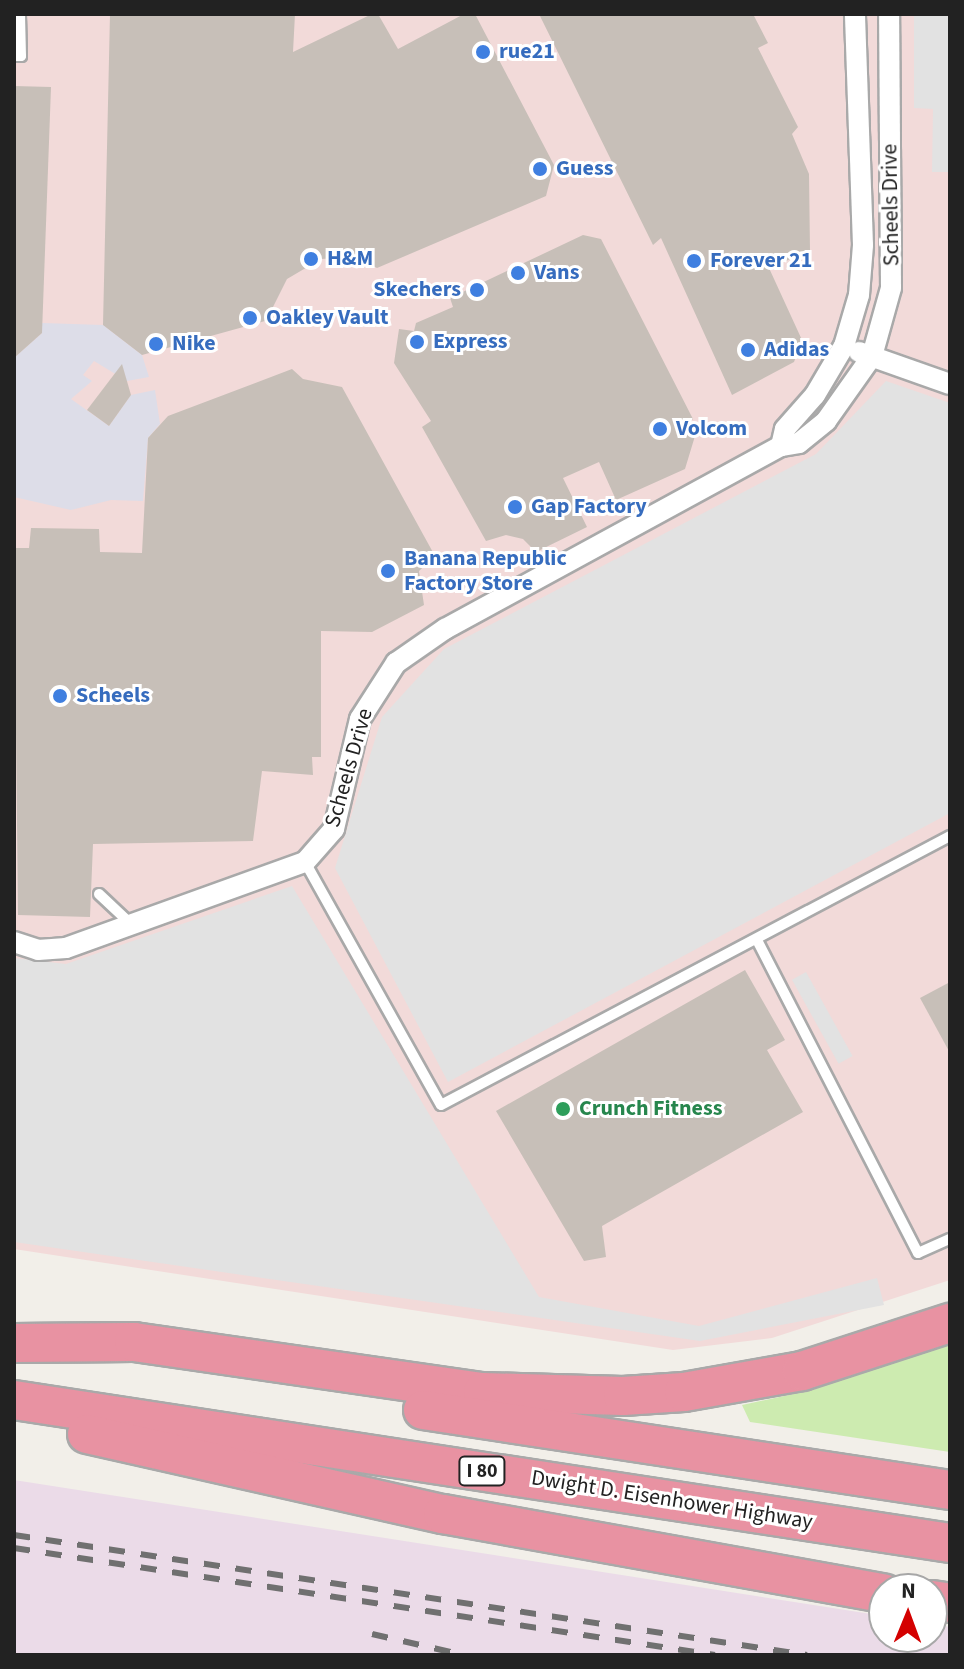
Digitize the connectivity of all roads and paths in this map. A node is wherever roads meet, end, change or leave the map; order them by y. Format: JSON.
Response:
{"nodes":[{"id":1,"x":20,"y":14,"type":"edge"},
{"id":2,"x":855,"y":14,"type":"edge"},
{"id":3,"x":889,"y":14,"type":"edge"},
{"id":4,"x":14,"y":56,"type":"edge"},
{"id":5,"x":844,"y":346,"type":"junction"},
{"id":6,"x":872,"y":356,"type":"junction"},
{"id":7,"x":950,"y":384,"type":"edge"},
{"id":8,"x":781,"y":446,"type":"junction"},
{"id":9,"x":950,"y":836,"type":"edge"},
{"id":10,"x":305,"y":862,"type":"junction"},
{"id":11,"x":99,"y":894,"type":"dead end"},
{"id":12,"x":133,"y":926,"type":"junction"},
{"id":13,"x":757,"y":940,"type":"junction"},
{"id":14,"x":14,"y":942,"type":"edge"},
{"id":15,"x":950,"y":1239,"type":"edge"},
{"id":16,"x":950,"y":1323,"type":"edge"},
{"id":17,"x":14,"y":1345,"type":"edge"},
{"id":18,"x":14,"y":1400,"type":"edge"},
{"id":19,"x":14,"y":1408,"type":"edge"},
{"id":20,"x":950,"y":1490,"type":"edge"},
{"id":21,"x":950,"y":1543,"type":"edge"},
{"id":22,"x":868,"y":1590,"type":"edge"}],
"edges":[{"from":1,"to":4,"type":"lane"},
{"from":2,"to":5,"type":"street","name":"Scheels Drive"},
{"from":3,"to":6,"type":"street","name":"Scheels Drive"},
{"from":5,"to":6,"type":"street"},
{"from":5,"to":8,"type":"street","name":"Scheels Drive"},
{"from":6,"to":7,"type":"street"},
{"from":6,"to":8,"type":"street","name":"Scheels Drive"},
{"from":8,"to":10,"type":"street","name":"Scheels Drive"},
{"from":9,"to":13,"type":"lane"},
{"from":10,"to":12,"type":"street","name":"Scheels Drive"},
{"from":10,"to":13,"type":"lane"},
{"from":11,"to":12,"type":"lane"},
{"from":12,"to":14,"type":"street","name":"Scheels Drive"},
{"from":13,"to":15,"type":"lane"},
{"from":16,"to":17,"type":"highway"},
{"from":17,"to":20,"type":"highway","number":"I 80"},
{"from":18,"to":21,"type":"highway","name":"Dwight D. Eisenhower Highway","number":"I 80"},
{"from":19,"to":22,"type":"highway"}]}
